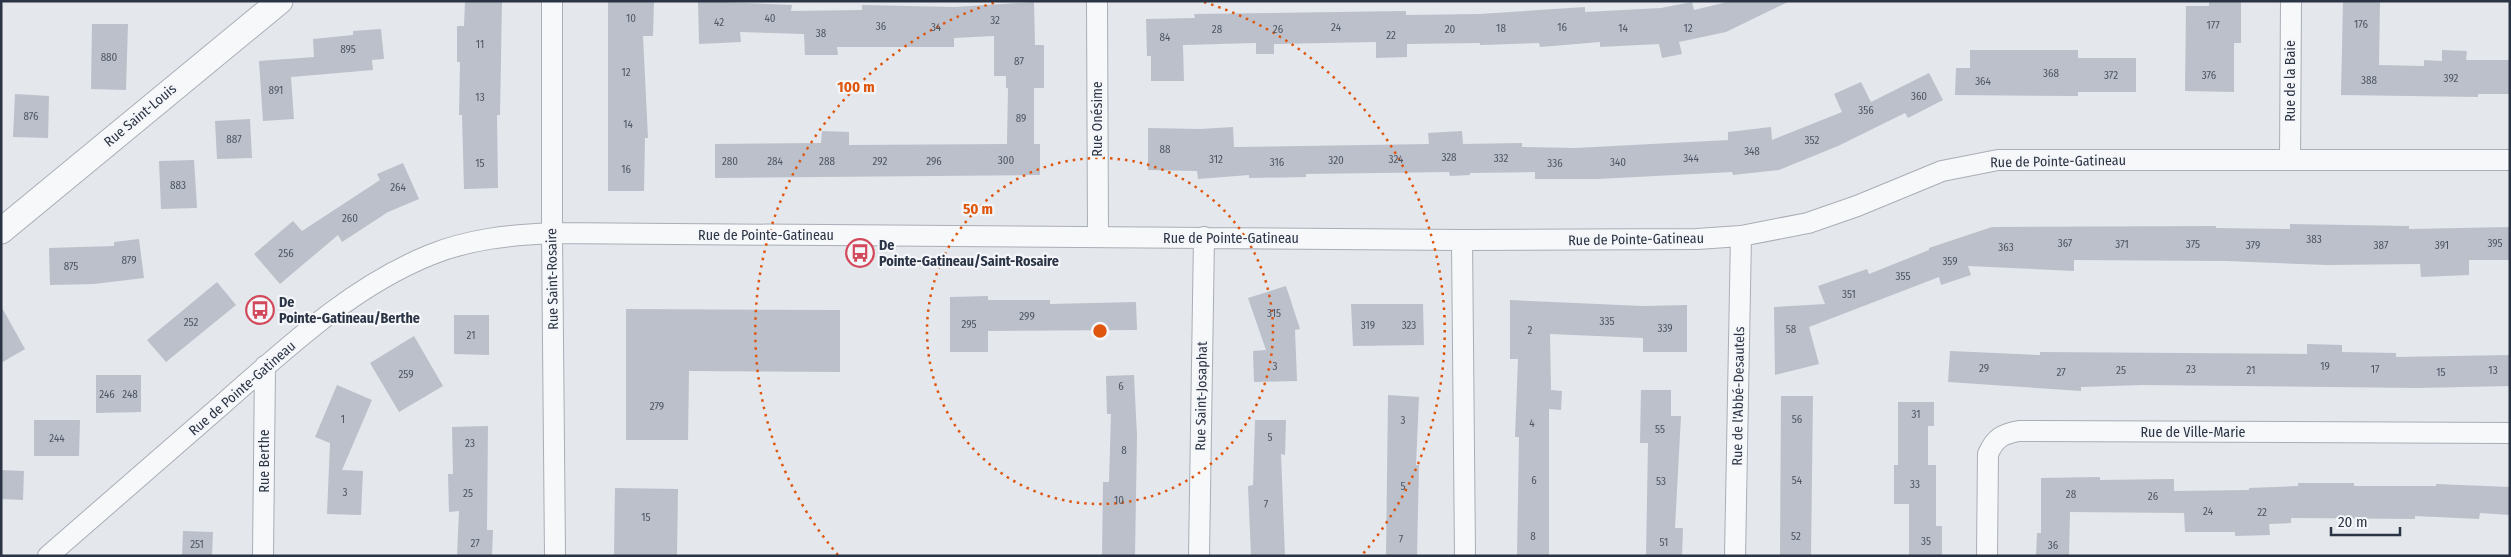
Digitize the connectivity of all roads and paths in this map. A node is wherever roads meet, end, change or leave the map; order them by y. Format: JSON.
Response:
{"nodes":[{"id":1,"x":280,"y":1,"type":"edge"},
{"id":2,"x":552,"y":1,"type":"edge"},
{"id":3,"x":1097,"y":1,"type":"edge"},
{"id":4,"x":2291,"y":1,"type":"edge"},
{"id":5,"x":2290,"y":160,"type":"junction"},
{"id":6,"x":2510,"y":160,"type":"edge"},
{"id":7,"x":1,"y":231,"type":"edge"},
{"id":8,"x":552,"y":233,"type":"junction"},
{"id":9,"x":1741,"y":236,"type":"junction"},
{"id":10,"x":1098,"y":237,"type":"junction"},
{"id":11,"x":1204,"y":237,"type":"junction"},
{"id":12,"x":1462,"y":240,"type":"junction"},
{"id":13,"x":265,"y":366,"type":"junction"},
{"id":14,"x":2510,"y":433,"type":"edge"},
{"id":15,"x":48,"y":556,"type":"edge"},
{"id":16,"x":263,"y":556,"type":"edge"},
{"id":17,"x":556,"y":556,"type":"edge"},
{"id":18,"x":1199,"y":556,"type":"edge"},
{"id":19,"x":1465,"y":556,"type":"edge"},
{"id":20,"x":1735,"y":556,"type":"edge"},
{"id":21,"x":1987,"y":556,"type":"edge"}],
"edges":[{"from":1,"to":7,"type":"street","name":"Rue Saint-Louis"},
{"from":2,"to":8,"type":"street","name":"Rue Saint-Rosaire"},
{"from":3,"to":10,"type":"street","name":"Rue Onésime"},
{"from":4,"to":5,"type":"street","name":"Rue de la Baie"},
{"from":5,"to":6,"type":"street","name":"Rue de Pointe-Gatineau"},
{"from":5,"to":9,"type":"street","name":"Rue de Pointe-Gatineau"},
{"from":8,"to":10,"type":"street","name":"Rue de Pointe-Gatineau"},
{"from":8,"to":13,"type":"street","name":"Rue de Pointe-Gatineau"},
{"from":8,"to":17,"type":"street","name":"Rue Saint-Rosaire"},
{"from":9,"to":12,"type":"street","name":"Rue de Pointe-Gatineau"},
{"from":9,"to":20,"type":"street","name":"Rue de l'Abbé-Desautels"},
{"from":10,"to":11,"type":"street","name":"Rue de Pointe-Gatineau"},
{"from":11,"to":12,"type":"street","name":"Rue de Pointe-Gatineau"},
{"from":11,"to":18,"type":"street","name":"Rue Saint-Josaphat"},
{"from":12,"to":19,"type":"street"},
{"from":13,"to":15,"type":"street","name":"Rue de Pointe-Gatineau"},
{"from":13,"to":16,"type":"street","name":"Rue Berthe"},
{"from":14,"to":21,"type":"street","name":"Rue de Ville-Marie"}]}
